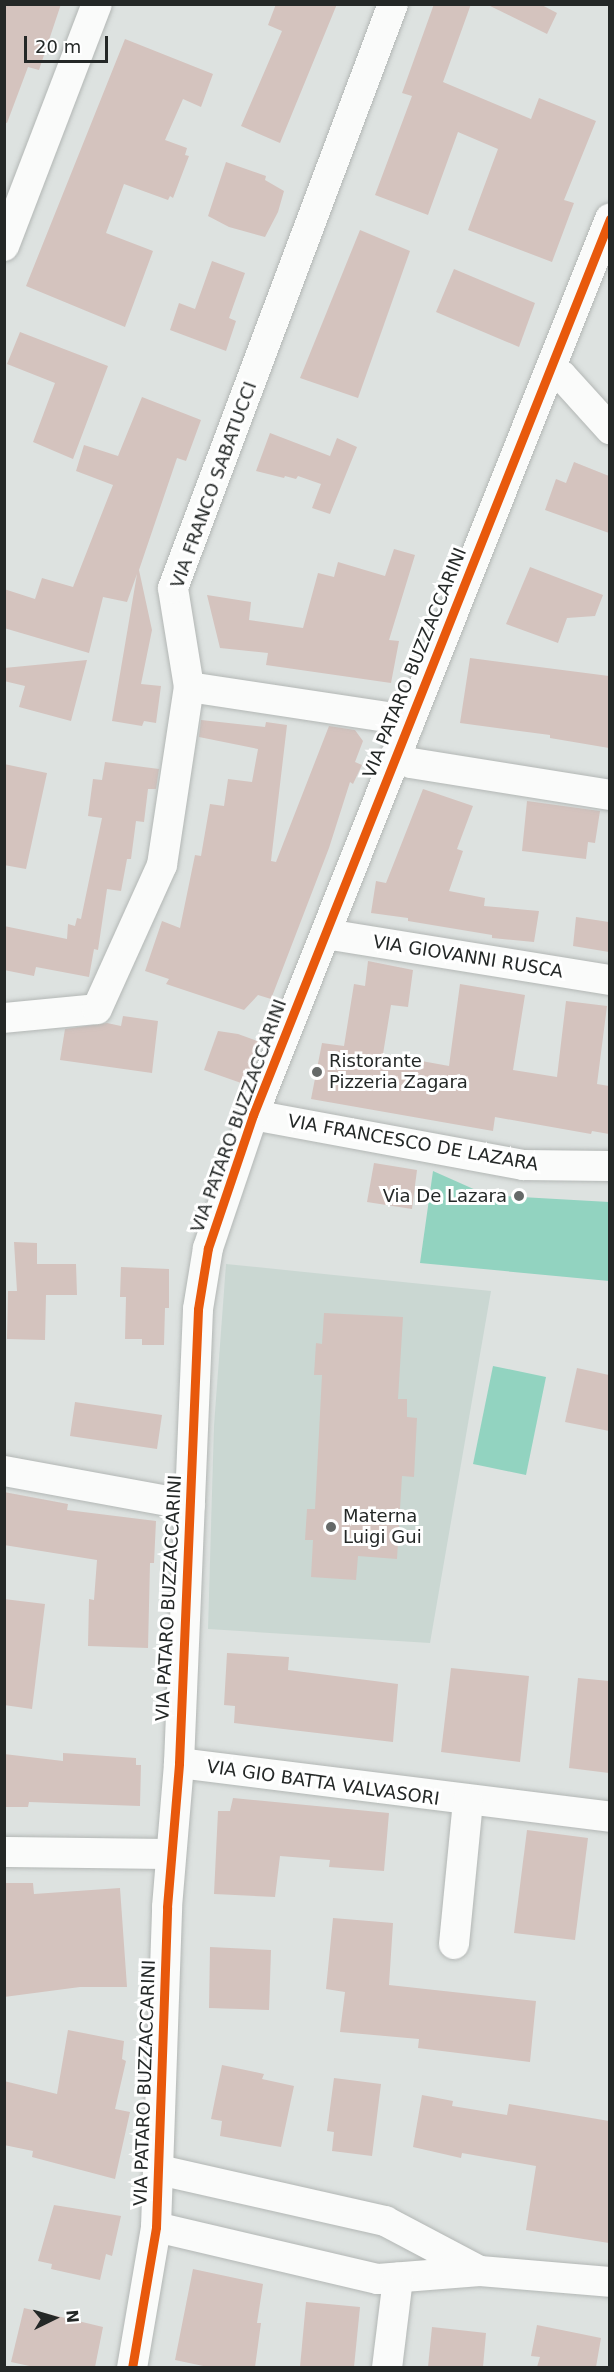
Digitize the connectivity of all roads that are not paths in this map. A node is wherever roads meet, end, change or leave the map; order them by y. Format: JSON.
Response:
{"nodes":[{"id":1,"x":97,"y":4,"type":"edge"},
{"id":2,"x":393,"y":4,"type":"edge"},
{"id":3,"x":609,"y":219,"type":"edge"},
{"id":4,"x":4,"y":246,"type":"edge"},
{"id":5,"x":550,"y":370,"type":"junction"},
{"id":6,"x":609,"y":429,"type":"edge"},
{"id":7,"x":189,"y":687,"type":"junction"},
{"id":8,"x":408,"y":725,"type":"junction"},
{"id":9,"x":395,"y":756,"type":"junction"},
{"id":10,"x":609,"y":795,"type":"edge"},
{"id":11,"x":326,"y":934,"type":"junction"},
{"id":12,"x":609,"y":980,"type":"edge"},
{"id":13,"x":4,"y":1018,"type":"edge"},
{"id":14,"x":253,"y":1115,"type":"junction"},
{"id":15,"x":609,"y":1166,"type":"edge"},
{"id":16,"x":4,"y":1471,"type":"edge"},
{"id":17,"x":190,"y":1505,"type":"junction"},
{"id":18,"x":179,"y":1763,"type":"junction"},
{"id":19,"x":468,"y":1802,"type":"junction"},
{"id":20,"x":609,"y":1817,"type":"edge"},
{"id":21,"x":4,"y":1852,"type":"edge"},
{"id":22,"x":171,"y":1854,"type":"junction"},
{"id":23,"x":454,"y":1944,"type":"dead end"},
{"id":24,"x":159,"y":2170,"type":"junction"},
{"id":25,"x":156,"y":2228,"type":"junction"},
{"id":26,"x":480,"y":2271,"type":"junction"},
{"id":27,"x":398,"y":2278,"type":"junction"},
{"id":28,"x":609,"y":2282,"type":"edge"},
{"id":29,"x":132,"y":2367,"type":"edge"},
{"id":30,"x":387,"y":2367,"type":"edge"}],
"edges":[{"from":1,"to":4,"type":"street"},
{"from":2,"to":7,"type":"street","name":"VIA FRANCO SABATUCCI"},
{"from":3,"to":5,"type":"street","name":"VIA PATARO BUZZACCARINI"},
{"from":5,"to":6,"type":"street"},
{"from":5,"to":8,"type":"street","name":"VIA PATARO BUZZACCARINI"},
{"from":7,"to":8,"type":"street"},
{"from":7,"to":13,"type":"street","name":"VIA FRANCO SABATUCCI"},
{"from":8,"to":9,"type":"street","name":"VIA PATARO BUZZACCARINI"},
{"from":9,"to":10,"type":"street"},
{"from":9,"to":11,"type":"street","name":"VIA PATARO BUZZACCARINI"},
{"from":11,"to":12,"type":"street","name":"VIA GIOVANNI RUSCA"},
{"from":11,"to":14,"type":"street","name":"VIA PATARO BUZZACCARINI"},
{"from":14,"to":15,"type":"street","name":"VIA FRANCESCO DE LAZARA"},
{"from":14,"to":17,"type":"street","name":"VIA PATARO BUZZACCARINI"},
{"from":16,"to":17,"type":"street"},
{"from":17,"to":18,"type":"street","name":"VIA PATARO BUZZACCARINI"},
{"from":18,"to":19,"type":"street","name":"VIA GIO BATTA VALVASORI"},
{"from":18,"to":22,"type":"street","name":"VIA PATARO BUZZACCARINI"},
{"from":19,"to":20,"type":"street","name":"VIA GIO BATTA VALVASORI"},
{"from":19,"to":23,"type":"street"},
{"from":21,"to":22,"type":"street"},
{"from":22,"to":24,"type":"street","name":"VIA PATARO BUZZACCARINI"},
{"from":24,"to":25,"type":"street","name":"VIA PATARO BUZZACCARINI"},
{"from":24,"to":26,"type":"street","name":"VIA PATARO BUZZACCARINI"},
{"from":25,"to":27,"type":"street","name":"VIA PATARO BUZZACCARINI"},
{"from":25,"to":29,"type":"street","name":"VIA PATARO BUZZACCARINI"},
{"from":26,"to":27,"type":"street","name":"VIA PATARO BUZZACCARINI"},
{"from":26,"to":28,"type":"street","name":"VIA PATARO BUZZACCARINI"},
{"from":27,"to":30,"type":"street"}]}
